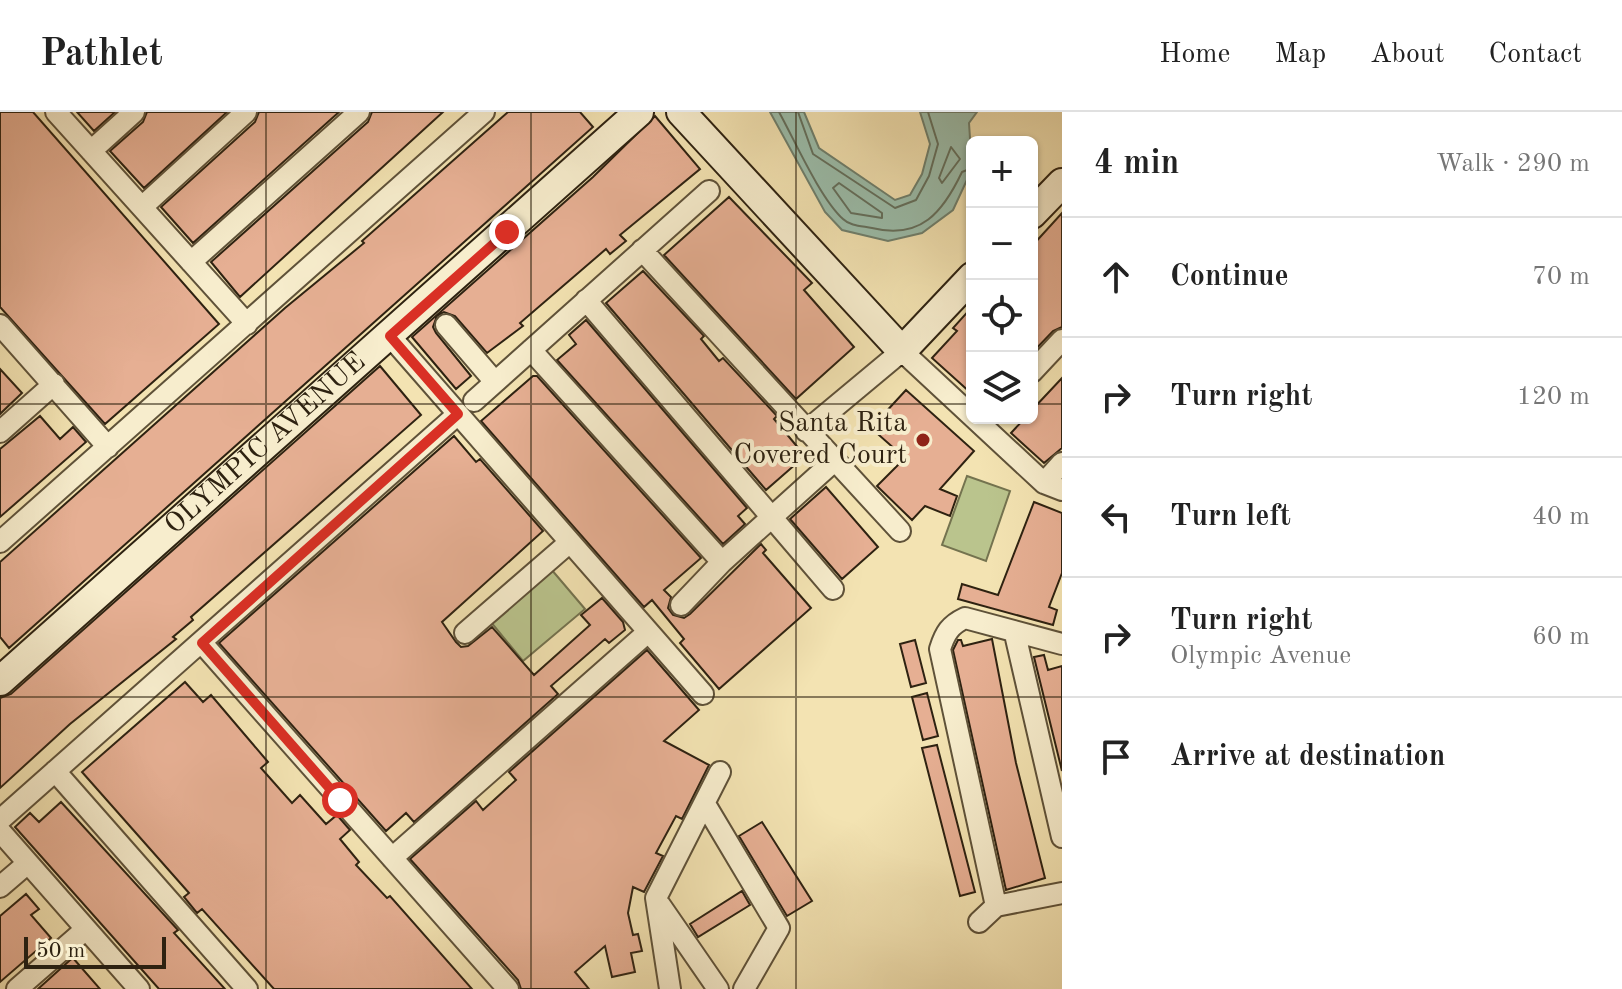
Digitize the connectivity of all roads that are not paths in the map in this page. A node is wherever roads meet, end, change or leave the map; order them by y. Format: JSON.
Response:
{"nodes":[{"id":1,"x":56,"y":112,"type":"edge"},
{"id":2,"x":134,"y":112,"type":"edge"},
{"id":3,"x":246,"y":112,"type":"edge"},
{"id":4,"x":359,"y":112,"type":"edge"},
{"id":5,"x":484,"y":112,"type":"edge"},
{"id":6,"x":681,"y":112,"type":"edge"},
{"id":7,"x":626,"y":116,"type":"edge"},
{"id":8,"x":91,"y":151,"type":"junction"},
{"id":9,"x":1062,"y":183,"type":"edge"},
{"id":10,"x":709,"y":191,"type":"dead end"},
{"id":11,"x":142,"y":207,"type":"junction"},
{"id":12,"x":1038,"y":208,"type":"edge"},
{"id":13,"x":642,"y":250,"type":"junction"},
{"id":14,"x":191,"y":262,"type":"junction"},
{"id":15,"x":969,"y":280,"type":"edge"},
{"id":16,"x":586,"y":300,"type":"junction"},
{"id":17,"x":247,"y":324,"type":"junction"},
{"id":18,"x":446,"y":325,"type":"dead end"},
{"id":19,"x":0,"y":326,"type":"edge"},
{"id":20,"x":390,"y":336,"type":"junction"},
{"id":21,"x":1062,"y":340,"type":"edge"},
{"id":22,"x":531,"y":350,"type":"junction"},
{"id":23,"x":902,"y":351,"type":"junction"},
{"id":24,"x":1038,"y":366,"type":"edge"},
{"id":25,"x":495,"y":382,"type":"junction"},
{"id":26,"x":54,"y":384,"type":"junction"},
{"id":27,"x":466,"y":407,"type":"junction"},
{"id":28,"x":966,"y":407,"type":"edge"},
{"id":29,"x":986,"y":424,"type":"edge"},
{"id":30,"x":806,"y":431,"type":"junction"},
{"id":31,"x":0,"y":432,"type":"edge"},
{"id":32,"x":108,"y":447,"type":"junction"},
{"id":33,"x":833,"y":462,"type":"junction"},
{"id":34,"x":1062,"y":463,"type":"edge"},
{"id":35,"x":1053,"y":487,"type":"edge"},
{"id":36,"x":772,"y":517,"type":"junction"},
{"id":37,"x":900,"y":531,"type":"dead end"},
{"id":38,"x":0,"y":542,"type":"edge"},
{"id":39,"x":570,"y":542,"type":"junction"},
{"id":40,"x":722,"y":562,"type":"junction"},
{"id":41,"x":833,"y":589,"type":"dead end"},
{"id":42,"x":681,"y":605,"type":"dead end"},
{"id":43,"x":648,"y":632,"type":"junction"},
{"id":44,"x":465,"y":633,"type":"dead end"},
{"id":45,"x":1015,"y":634,"type":"junction"},
{"id":46,"x":202,"y":643,"type":"junction"},
{"id":47,"x":1062,"y":644,"type":"edge"},
{"id":48,"x":0,"y":681,"type":"edge"},
{"id":49,"x":703,"y":694,"type":"dead end"},
{"id":50,"x":55,"y":771,"type":"junction"},
{"id":51,"x":720,"y":772,"type":"dead end"},
{"id":52,"x":705,"y":804,"type":"junction"},
{"id":53,"x":0,"y":820,"type":"edge"},
{"id":54,"x":0,"y":831,"type":"edge"},
{"id":55,"x":1062,"y":837,"type":"edge"},
{"id":56,"x":392,"y":858,"type":"junction"},
{"id":57,"x":28,"y":863,"type":"junction"},
{"id":58,"x":0,"y":887,"type":"edge"},
{"id":59,"x":1062,"y":893,"type":"edge"},
{"id":60,"x":656,"y":898,"type":"junction"},
{"id":61,"x":996,"y":906,"type":"junction"},
{"id":62,"x":979,"y":922,"type":"dead end"},
{"id":63,"x":86,"y":929,"type":"junction"},
{"id":64,"x":17,"y":989,"type":"edge"},
{"id":65,"x":139,"y":989,"type":"edge"},
{"id":66,"x":247,"y":989,"type":"edge"},
{"id":67,"x":508,"y":989,"type":"edge"},
{"id":68,"x":670,"y":989,"type":"edge"},
{"id":69,"x":718,"y":989,"type":"edge"},
{"id":70,"x":744,"y":989,"type":"edge"}],
"edges":[{"from":1,"to":8,"type":"street"},
{"from":2,"to":8,"type":"street"},
{"from":3,"to":11,"type":"street"},
{"from":4,"to":14,"type":"street"},
{"from":5,"to":17,"type":"street"},
{"from":6,"to":23,"type":"street"},
{"from":7,"to":20,"type":"street","name":"OLYMPIC AVENUE"},
{"from":8,"to":11,"type":"street"},
{"from":9,"to":12,"type":"street"},
{"from":10,"to":13,"type":"street"},
{"from":11,"to":14,"type":"street"},
{"from":13,"to":16,"type":"street"},
{"from":13,"to":30,"type":"street"},
{"from":14,"to":17,"type":"street"},
{"from":15,"to":23,"type":"street"},
{"from":16,"to":22,"type":"street"},
{"from":16,"to":36,"type":"street"},
{"from":17,"to":32,"type":"street"},
{"from":18,"to":25,"type":"street"},
{"from":19,"to":26,"type":"street"},
{"from":20,"to":27,"type":"street"},
{"from":20,"to":48,"type":"street","name":"OLYMPIC AVENUE"},
{"from":21,"to":24,"type":"street"},
{"from":22,"to":25,"type":"street"},
{"from":22,"to":40,"type":"street"},
{"from":23,"to":28,"type":"street"},
{"from":23,"to":30,"type":"street"},
{"from":25,"to":27,"type":"street"},
{"from":26,"to":31,"type":"street"},
{"from":26,"to":32,"type":"street"},
{"from":27,"to":39,"type":"street"},
{"from":27,"to":46,"type":"street"},
{"from":29,"to":35,"type":"street"},
{"from":30,"to":33,"type":"street"},
{"from":32,"to":38,"type":"street"},
{"from":33,"to":36,"type":"street"},
{"from":33,"to":37,"type":"street"},
{"from":34,"to":35,"type":"street"},
{"from":36,"to":40,"type":"street"},
{"from":36,"to":41,"type":"street"},
{"from":39,"to":43,"type":"street"},
{"from":39,"to":44,"type":"street"},
{"from":40,"to":42,"type":"street"},
{"from":43,"to":49,"type":"street"},
{"from":43,"to":56,"type":"street"},
{"from":45,"to":47,"type":"street"},
{"from":45,"to":55,"type":"street"},
{"from":45,"to":61,"type":"street"},
{"from":46,"to":50,"type":"street"},
{"from":46,"to":56,"type":"street"},
{"from":50,"to":53,"type":"street"},
{"from":50,"to":66,"type":"street"},
{"from":51,"to":52,"type":"street"},
{"from":52,"to":60,"type":"street"},
{"from":52,"to":70,"type":"street"},
{"from":54,"to":57,"type":"street"},
{"from":56,"to":67,"type":"street"},
{"from":57,"to":58,"type":"street"},
{"from":57,"to":63,"type":"street"},
{"from":59,"to":61,"type":"street"},
{"from":60,"to":68,"type":"street"},
{"from":60,"to":69,"type":"street"},
{"from":61,"to":62,"type":"street"},
{"from":63,"to":64,"type":"street"},
{"from":63,"to":65,"type":"street"}]}
